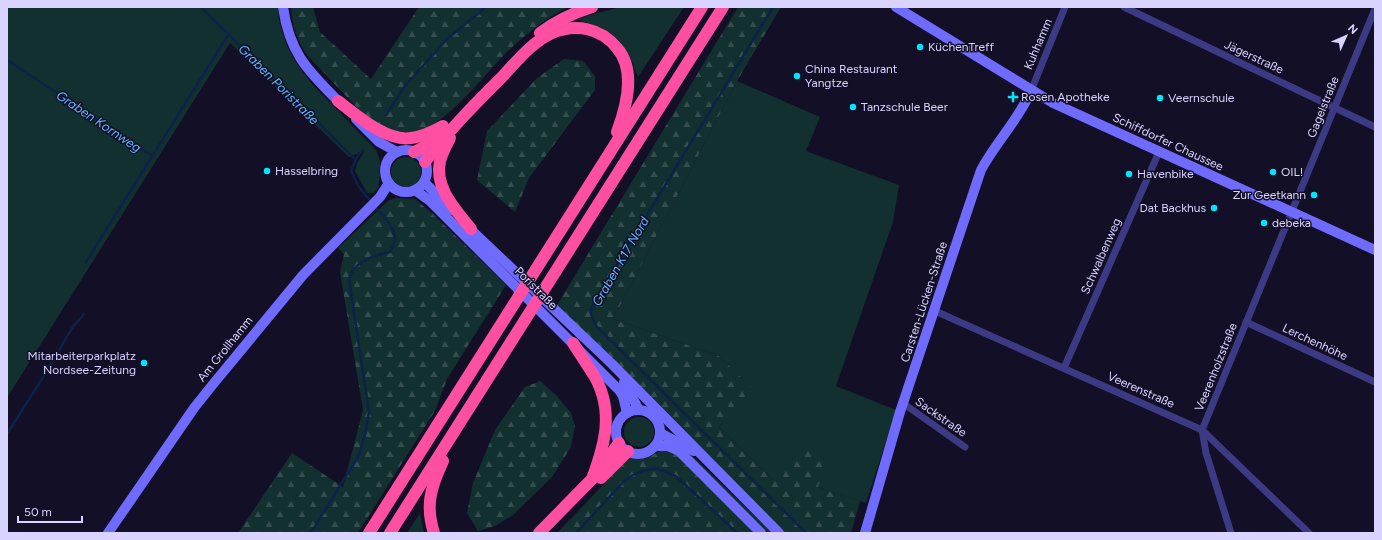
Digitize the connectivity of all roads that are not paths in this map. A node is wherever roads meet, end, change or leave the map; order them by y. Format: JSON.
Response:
{"nodes":[{"id":1,"x":283,"y":7,"type":"edge"},
{"id":2,"x":592,"y":7,"type":"edge"},
{"id":3,"x":702,"y":7,"type":"edge"},
{"id":4,"x":723,"y":7,"type":"edge"},
{"id":5,"x":896,"y":7,"type":"edge"},
{"id":6,"x":1065,"y":7,"type":"edge"},
{"id":7,"x":1124,"y":7,"type":"edge"},
{"id":8,"x":1375,"y":9,"type":"edge"},
{"id":9,"x":1031,"y":90,"type":"junction"},
{"id":10,"x":338,"y":101,"type":"junction"},
{"id":11,"x":1335,"y":108,"type":"junction"},
{"id":12,"x":454,"y":122,"type":"junction"},
{"id":13,"x":1375,"y":127,"type":"edge"},
{"id":14,"x":379,"y":142,"type":"junction"},
{"id":15,"x":397,"y":152,"type":"junction"},
{"id":16,"x":414,"y":152,"type":"junction"},
{"id":17,"x":1159,"y":152,"type":"junction"},
{"id":18,"x":607,"y":158,"type":"junction"},
{"id":19,"x":388,"y":160,"type":"junction"},
{"id":20,"x":425,"y":162,"type":"junction"},
{"id":21,"x":424,"y":182,"type":"junction"},
{"id":22,"x":392,"y":186,"type":"junction"},
{"id":23,"x":415,"y":190,"type":"junction"},
{"id":24,"x":1291,"y":213,"type":"junction"},
{"id":25,"x":471,"y":229,"type":"junction"},
{"id":26,"x":1375,"y":250,"type":"edge"},
{"id":27,"x":935,"y":311,"type":"junction"},
{"id":28,"x":1246,"y":322,"type":"junction"},
{"id":29,"x":573,"y":343,"type":"junction"},
{"id":30,"x":612,"y":364,"type":"junction"},
{"id":31,"x":1064,"y":368,"type":"junction"},
{"id":32,"x":1375,"y":382,"type":"edge"},
{"id":33,"x":904,"y":404,"type":"junction"},
{"id":34,"x":638,"y":410,"type":"junction"},
{"id":35,"x":627,"y":413,"type":"junction"},
{"id":36,"x":466,"y":414,"type":"junction"},
{"id":37,"x":1202,"y":430,"type":"junction"},
{"id":38,"x":660,"y":433,"type":"junction"},
{"id":39,"x":655,"y":446,"type":"junction"},
{"id":40,"x":624,"y":447,"type":"junction"},
{"id":41,"x":965,"y":447,"type":"dead end"},
{"id":42,"x":707,"y":459,"type":"junction"},
{"id":43,"x":592,"y":479,"type":"junction"},
{"id":44,"x":865,"y":532,"type":"edge"},
{"id":45,"x":108,"y":533,"type":"edge"},
{"id":46,"x":370,"y":533,"type":"edge"},
{"id":47,"x":390,"y":533,"type":"edge"},
{"id":48,"x":434,"y":533,"type":"edge"},
{"id":49,"x":539,"y":533,"type":"edge"},
{"id":50,"x":547,"y":533,"type":"edge"},
{"id":51,"x":761,"y":533,"type":"edge"},
{"id":52,"x":779,"y":533,"type":"edge"},
{"id":53,"x":1231,"y":533,"type":"edge"},
{"id":54,"x":1309,"y":533,"type":"edge"}],
"edges":[{"from":1,"to":10,"type":"main road"},
{"from":2,"to":12,"type":"highway"},
{"from":3,"to":18,"type":"highway"},
{"from":4,"to":36,"type":"highway"},
{"from":5,"to":9,"type":"main road","name":"Schiffdorfer Chaussee"},
{"from":6,"to":9,"type":"street","name":"Kuhhamm"},
{"from":7,"to":11,"type":"street","name":"Jägerstraße"},
{"from":8,"to":11,"type":"street","name":"Gagelstraße"},
{"from":9,"to":17,"type":"main road","name":"Schiffdorfer Chaussee"},
{"from":9,"to":27,"type":"main road","name":"Carsten-Lücken-Straße"},
{"from":10,"to":12,"type":"highway"},
{"from":10,"to":14,"type":"main road"},
{"from":11,"to":13,"type":"street","name":"Jägerstraße"},
{"from":11,"to":24,"type":"street","name":"Gagelstraße"},
{"from":12,"to":16,"type":"highway"},
{"from":12,"to":18,"type":"highway"},
{"from":12,"to":20,"type":"highway"},
{"from":12,"to":25,"type":"highway"},
{"from":14,"to":15,"type":"main road"},
{"from":14,"to":19,"type":"main road"},
{"from":15,"to":16,"type":"main road"},
{"from":15,"to":19,"type":"main road"},
{"from":16,"to":20,"type":"main road"},
{"from":17,"to":24,"type":"main road","name":"Schiffdorfer Chaussee"},
{"from":17,"to":31,"type":"street","name":"Schwalbenweg"},
{"from":18,"to":46,"type":"highway"},
{"from":19,"to":22,"type":"main road"},
{"from":20,"to":21,"type":"main road"},
{"from":21,"to":23,"type":"main road"},
{"from":21,"to":25,"type":"main road","name":"Poristraße"},
{"from":22,"to":23,"type":"main road"},
{"from":22,"to":45,"type":"main road","name":"Am Grollhamm"},
{"from":23,"to":29,"type":"main road","name":"Poristraße"},
{"from":24,"to":26,"type":"main road","name":"Schiffdorfer Chaussee"},
{"from":24,"to":28,"type":"street","name":"Veerenholzstraße"},
{"from":25,"to":30,"type":"main road","name":"Poristraße"},
{"from":27,"to":31,"type":"street","name":"Veerenstraße"},
{"from":27,"to":33,"type":"main road","name":"Carsten-Lücken-Straße"},
{"from":28,"to":32,"type":"street","name":"Lerchenhöhe"},
{"from":28,"to":37,"type":"street","name":"Veerenholzstraße"},
{"from":29,"to":35,"type":"main road","name":"Poristraße"},
{"from":29,"to":43,"type":"highway"},
{"from":30,"to":34,"type":"main road","name":"Poristraße"},
{"from":30,"to":42,"type":"main road","name":"Poristraße"},
{"from":31,"to":37,"type":"street","name":"Veerenstraße"},
{"from":33,"to":41,"type":"street","name":"Sackstraße"},
{"from":33,"to":44,"type":"main road","name":"Carsten-Lücken-Straße"},
{"from":34,"to":35,"type":"main road"},
{"from":34,"to":38,"type":"main road"},
{"from":35,"to":40,"type":"main road"},
{"from":36,"to":47,"type":"highway"},
{"from":36,"to":48,"type":"highway"},
{"from":37,"to":53,"type":"street","name":"Veerenholzstraße"},
{"from":37,"to":54,"type":"street","name":"Veerenstraße"},
{"from":38,"to":39,"type":"main road"},
{"from":38,"to":42,"type":"main road","name":"Poristraße"},
{"from":39,"to":40,"type":"main road"},
{"from":39,"to":51,"type":"main road"},
{"from":40,"to":43,"type":"highway"},
{"from":40,"to":50,"type":"highway"},
{"from":42,"to":52,"type":"main road","name":"Poristraße"},
{"from":43,"to":49,"type":"highway"}]}
